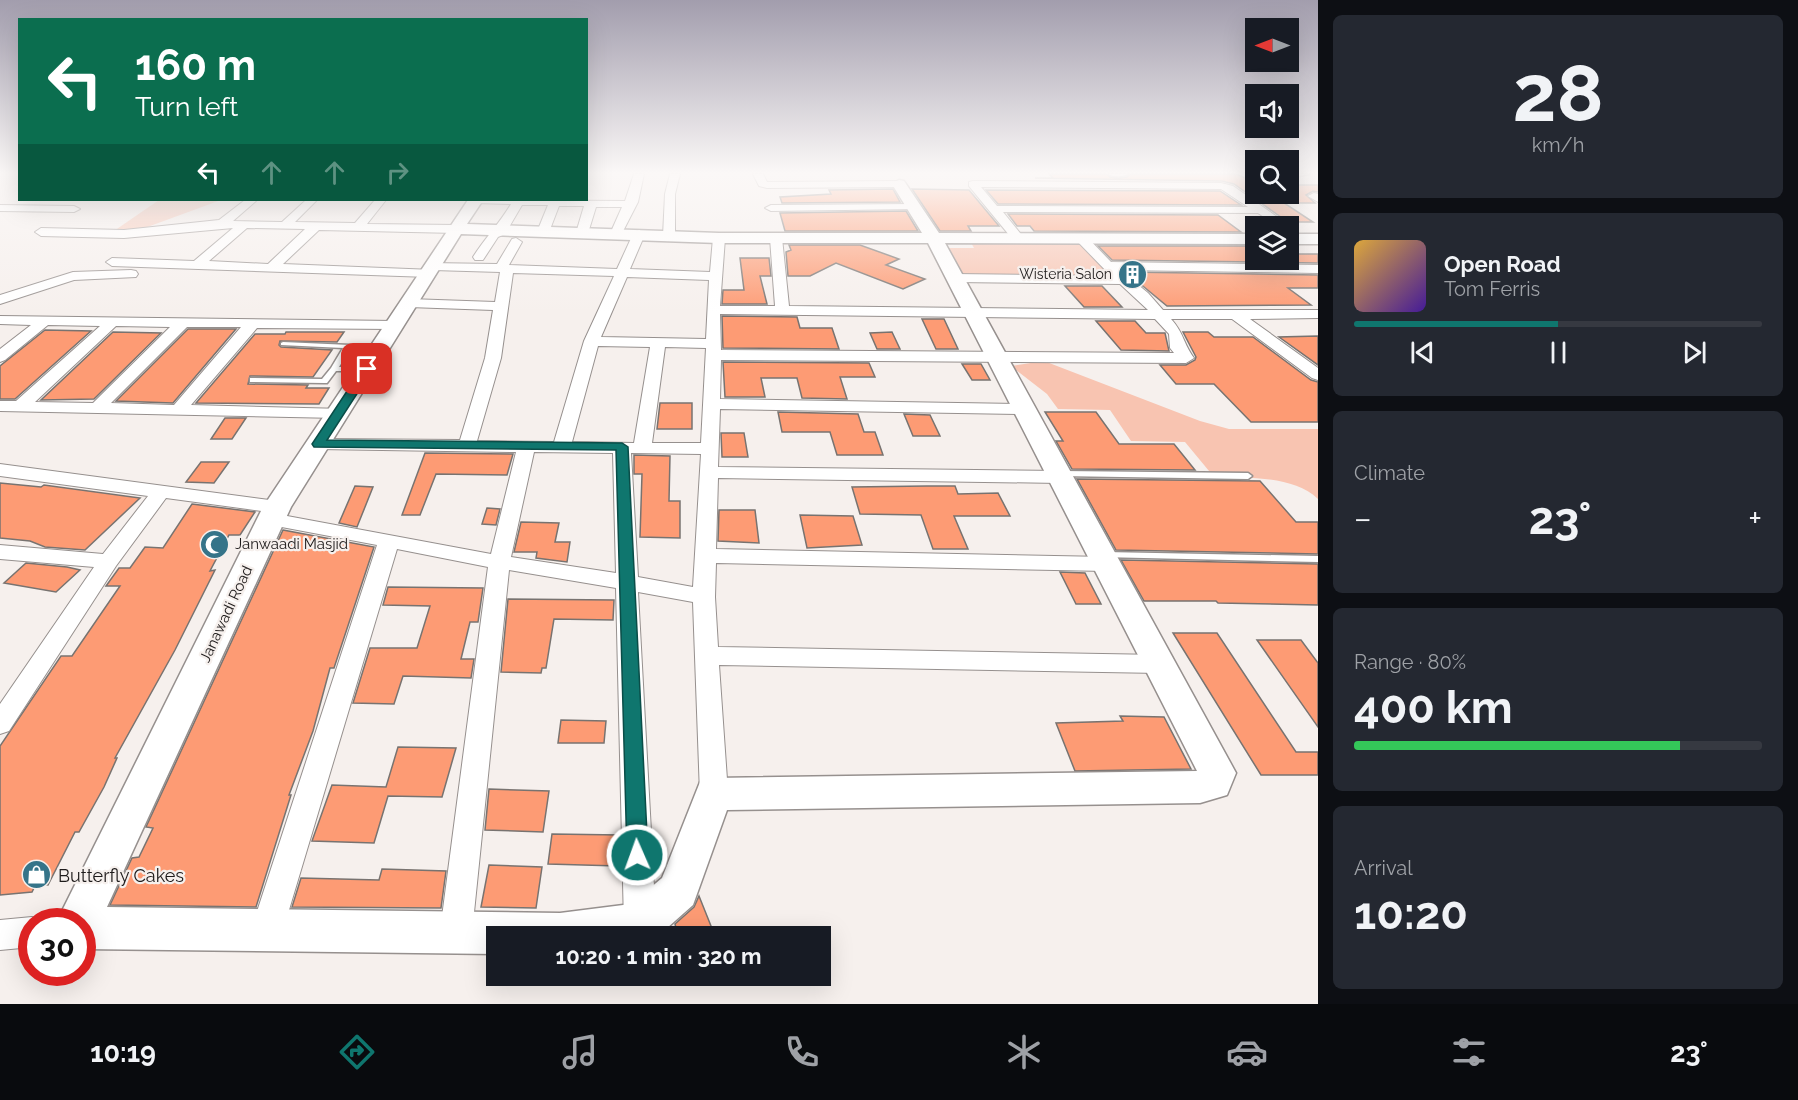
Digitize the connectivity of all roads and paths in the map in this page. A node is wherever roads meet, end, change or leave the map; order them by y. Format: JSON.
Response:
{"nodes":[{"id":1,"x":56,"y":221,"type":"edge"},
{"id":2,"x":226,"y":221,"type":"edge"},
{"id":3,"x":289,"y":221,"type":"edge"},
{"id":4,"x":363,"y":221,"type":"edge"},
{"id":5,"x":462,"y":221,"type":"edge"},
{"id":6,"x":507,"y":221,"type":"edge"},
{"id":7,"x":547,"y":221,"type":"edge"},
{"id":8,"x":586,"y":221,"type":"edge"},
{"id":9,"x":622,"y":221,"type":"edge"},
{"id":10,"x":669,"y":221,"type":"edge"},
{"id":11,"x":923,"y":221,"type":"edge"},
{"id":12,"x":1004,"y":221,"type":"edge"},
{"id":13,"x":222,"y":224,"type":"junction"},
{"id":14,"x":244,"y":225,"type":"junction"},
{"id":15,"x":285,"y":225,"type":"junction"},
{"id":16,"x":316,"y":226,"type":"junction"},
{"id":17,"x":358,"y":227,"type":"junction"},
{"id":18,"x":163,"y":229,"type":"junction"},
{"id":19,"x":457,"y":229,"type":"junction"},
{"id":20,"x":501,"y":231,"type":"junction"},
{"id":21,"x":543,"y":232,"type":"junction"},
{"id":22,"x":582,"y":233,"type":"junction"},
{"id":23,"x":616,"y":234,"type":"junction"},
{"id":24,"x":639,"y":234,"type":"junction"},
{"id":25,"x":669,"y":236,"type":"junction"},
{"id":26,"x":933,"y":237,"type":"junction"},
{"id":27,"x":719,"y":238,"type":"junction"},
{"id":28,"x":776,"y":238,"type":"junction"},
{"id":29,"x":1018,"y":238,"type":"junction"},
{"id":30,"x":1081,"y":238,"type":"junction"},
{"id":31,"x":1245,"y":239,"type":"edge"},
{"id":32,"x":516,"y":242,"type":"dead end"},
{"id":33,"x":479,"y":257,"type":"dead end"},
{"id":34,"x":112,"y":262,"type":"junction"},
{"id":35,"x":196,"y":266,"type":"junction"},
{"id":36,"x":1107,"y":266,"type":"junction"},
{"id":37,"x":271,"y":268,"type":"junction"},
{"id":38,"x":504,"y":268,"type":"junction"},
{"id":39,"x":1318,"y":269,"type":"edge"},
{"id":40,"x":431,"y":270,"type":"junction"},
{"id":41,"x":622,"y":272,"type":"junction"},
{"id":42,"x":74,"y":276,"type":"junction"},
{"id":43,"x":715,"y":276,"type":"junction"},
{"id":44,"x":168,"y":277,"type":"dead end"},
{"id":45,"x":954,"y":278,"type":"junction"},
{"id":46,"x":1124,"y":280,"type":"junction"},
{"id":47,"x":0,"y":300,"type":"edge"},
{"id":48,"x":501,"y":306,"type":"junction"},
{"id":49,"x":713,"y":310,"type":"junction"},
{"id":50,"x":782,"y":312,"type":"junction"},
{"id":51,"x":972,"y":313,"type":"junction"},
{"id":52,"x":402,"y":314,"type":"junction"},
{"id":53,"x":1318,"y":314,"type":"edge"},
{"id":54,"x":1159,"y":315,"type":"junction"},
{"id":55,"x":1235,"y":315,"type":"junction"},
{"id":56,"x":0,"y":320,"type":"edge"},
{"id":57,"x":43,"y":322,"type":"junction"},
{"id":58,"x":112,"y":322,"type":"junction"},
{"id":59,"x":182,"y":323,"type":"junction"},
{"id":60,"x":252,"y":324,"type":"junction"},
{"id":61,"x":592,"y":340,"type":"junction"},
{"id":62,"x":658,"y":343,"type":"junction"},
{"id":63,"x":283,"y":344,"type":"dead end"},
{"id":64,"x":714,"y":350,"type":"junction"},
{"id":65,"x":0,"y":357,"type":"edge"},
{"id":66,"x":996,"y":357,"type":"junction"},
{"id":67,"x":334,"y":369,"type":"junction"},
{"id":68,"x":367,"y":369,"type":"junction"},
{"id":69,"x":1318,"y":375,"type":"edge"},
{"id":70,"x":253,"y":380,"type":"dead end"},
{"id":71,"x":711,"y":404,"type":"junction"},
{"id":72,"x":0,"y":406,"type":"edge"},
{"id":73,"x":21,"y":406,"type":"junction"},
{"id":74,"x":97,"y":408,"type":"junction"},
{"id":75,"x":1024,"y":409,"type":"junction"},
{"id":76,"x":178,"y":410,"type":"junction"},
{"id":77,"x":338,"y":413,"type":"junction"},
{"id":78,"x":318,"y":444,"type":"junction"},
{"id":79,"x":467,"y":446,"type":"junction"},
{"id":80,"x":526,"y":447,"type":"junction"},
{"id":81,"x":632,"y":447,"type":"junction"},
{"id":82,"x":561,"y":448,"type":"junction"},
{"id":83,"x":709,"y":449,"type":"junction"},
{"id":84,"x":0,"y":470,"type":"edge"},
{"id":85,"x":708,"y":472,"type":"junction"},
{"id":86,"x":1059,"y":476,"type":"junction"},
{"id":87,"x":1248,"y":476,"type":"dead end"},
{"id":88,"x":160,"y":492,"type":"junction"},
{"id":89,"x":274,"y":513,"type":"junction"},
{"id":90,"x":389,"y":540,"type":"junction"},
{"id":91,"x":8,"y":553,"type":"edge"},
{"id":92,"x":705,"y":556,"type":"junction"},
{"id":93,"x":1104,"y":559,"type":"junction"},
{"id":94,"x":1318,"y":559,"type":"edge"},
{"id":95,"x":110,"y":561,"type":"junction"},
{"id":96,"x":500,"y":562,"type":"junction"},
{"id":97,"x":0,"y":571,"type":"edge"},
{"id":98,"x":627,"y":582,"type":"junction"},
{"id":99,"x":704,"y":597,"type":"junction"},
{"id":100,"x":707,"y":656,"type":"junction"},
{"id":101,"x":1160,"y":664,"type":"junction"},
{"id":102,"x":0,"y":724,"type":"edge"},
{"id":103,"x":714,"y":794,"type":"junction"},
{"id":104,"x":85,"y":908,"type":"edge"},
{"id":105,"x":640,"y":924,"type":"junction"},
{"id":106,"x":96,"y":928,"type":"edge"},
{"id":107,"x":267,"y":930,"type":"junction"},
{"id":108,"x":456,"y":932,"type":"junction"},
{"id":109,"x":18,"y":933,"type":"edge"},
{"id":110,"x":0,"y":935,"type":"edge"}],
"edges":[{"from":1,"to":18,"type":"street"},
{"from":2,"to":13,"type":"street"},
{"from":3,"to":15,"type":"street"},
{"from":4,"to":17,"type":"street"},
{"from":5,"to":19,"type":"street","name":"Janawadi Road"},
{"from":6,"to":20,"type":"street"},
{"from":7,"to":21,"type":"street"},
{"from":8,"to":22,"type":"street"},
{"from":9,"to":23,"type":"street"},
{"from":10,"to":25,"type":"street"},
{"from":11,"to":26,"type":"street"},
{"from":12,"to":29,"type":"street"},
{"from":13,"to":14,"type":"street"},
{"from":13,"to":18,"type":"street"},
{"from":14,"to":15,"type":"street"},
{"from":14,"to":35,"type":"street"},
{"from":15,"to":16,"type":"street"},
{"from":16,"to":17,"type":"street"},
{"from":16,"to":37,"type":"street"},
{"from":17,"to":19,"type":"street"},
{"from":18,"to":34,"type":"street"},
{"from":19,"to":20,"type":"street"},
{"from":19,"to":40,"type":"street","name":"Janawadi Road"},
{"from":20,"to":21,"type":"street"},
{"from":20,"to":33,"type":"street"},
{"from":21,"to":22,"type":"street"},
{"from":22,"to":23,"type":"street"},
{"from":23,"to":24,"type":"street"},
{"from":24,"to":25,"type":"street"},
{"from":24,"to":41,"type":"street"},
{"from":25,"to":27,"type":"street"},
{"from":26,"to":28,"type":"street"},
{"from":26,"to":29,"type":"street"},
{"from":26,"to":45,"type":"street"},
{"from":27,"to":28,"type":"street"},
{"from":27,"to":43,"type":"street"},
{"from":28,"to":50,"type":"street"},
{"from":29,"to":30,"type":"street"},
{"from":30,"to":31,"type":"street"},
{"from":30,"to":36,"type":"street"},
{"from":32,"to":38,"type":"street"},
{"from":34,"to":35,"type":"street"},
{"from":34,"to":42,"type":"street"},
{"from":35,"to":37,"type":"street"},
{"from":36,"to":39,"type":"street"},
{"from":36,"to":46,"type":"street"},
{"from":37,"to":40,"type":"street"},
{"from":38,"to":40,"type":"street"},
{"from":38,"to":41,"type":"street"},
{"from":38,"to":48,"type":"street"},
{"from":40,"to":52,"type":"street","name":"Janawadi Road"},
{"from":41,"to":43,"type":"street"},
{"from":41,"to":61,"type":"street"},
{"from":42,"to":44,"type":"street"},
{"from":42,"to":47,"type":"street"},
{"from":43,"to":49,"type":"street"},
{"from":45,"to":46,"type":"street"},
{"from":45,"to":51,"type":"street"},
{"from":46,"to":54,"type":"street"},
{"from":48,"to":52,"type":"street"},
{"from":48,"to":79,"type":"street"},
{"from":49,"to":50,"type":"street"},
{"from":49,"to":64,"type":"street"},
{"from":50,"to":51,"type":"street"},
{"from":51,"to":54,"type":"street"},
{"from":51,"to":66,"type":"street"},
{"from":52,"to":60,"type":"street"},
{"from":52,"to":68,"type":"street","name":"Janawadi Road"},
{"from":53,"to":55,"type":"street"},
{"from":54,"to":55,"type":"street"},
{"from":54,"to":66,"type":"street"},
{"from":55,"to":69,"type":"street"},
{"from":56,"to":57,"type":"street"},
{"from":57,"to":58,"type":"street"},
{"from":57,"to":65,"type":"street"},
{"from":58,"to":59,"type":"street"},
{"from":58,"to":73,"type":"street"},
{"from":59,"to":60,"type":"street"},
{"from":59,"to":74,"type":"street"},
{"from":60,"to":76,"type":"street"},
{"from":61,"to":62,"type":"street"},
{"from":61,"to":82,"type":"street"},
{"from":62,"to":64,"type":"street"},
{"from":62,"to":81,"type":"street"},
{"from":63,"to":67,"type":"lane"},
{"from":64,"to":66,"type":"street"},
{"from":64,"to":71,"type":"street"},
{"from":66,"to":75,"type":"street"},
{"from":67,"to":68,"type":"lane"},
{"from":67,"to":70,"type":"lane"},
{"from":68,"to":77,"type":"street","name":"Janawadi Road"},
{"from":71,"to":75,"type":"street"},
{"from":71,"to":83,"type":"street"},
{"from":72,"to":73,"type":"street"},
{"from":73,"to":74,"type":"street"},
{"from":74,"to":76,"type":"street"},
{"from":75,"to":86,"type":"street"},
{"from":76,"to":77,"type":"street"},
{"from":77,"to":78,"type":"street","name":"Janawadi Road"},
{"from":78,"to":79,"type":"street"},
{"from":78,"to":89,"type":"street","name":"Janawadi Road"},
{"from":79,"to":80,"type":"street"},
{"from":80,"to":82,"type":"street"},
{"from":80,"to":96,"type":"street"},
{"from":81,"to":82,"type":"street"},
{"from":81,"to":83,"type":"street"},
{"from":81,"to":98,"type":"street"},
{"from":83,"to":85,"type":"street"},
{"from":84,"to":88,"type":"street"},
{"from":85,"to":86,"type":"street"},
{"from":85,"to":92,"type":"street"},
{"from":86,"to":87,"type":"lane"},
{"from":86,"to":93,"type":"street"},
{"from":88,"to":89,"type":"street"},
{"from":88,"to":95,"type":"street"},
{"from":89,"to":90,"type":"street"},
{"from":89,"to":104,"type":"street","name":"Janawadi Road"},
{"from":90,"to":96,"type":"street"},
{"from":90,"to":107,"type":"street"},
{"from":91,"to":95,"type":"street"},
{"from":91,"to":97,"type":"street"},
{"from":92,"to":93,"type":"street"},
{"from":92,"to":99,"type":"street"},
{"from":93,"to":94,"type":"lane"},
{"from":93,"to":101,"type":"street"},
{"from":95,"to":102,"type":"street"},
{"from":96,"to":98,"type":"street"},
{"from":96,"to":108,"type":"street"},
{"from":98,"to":99,"type":"street"},
{"from":98,"to":105,"type":"street"},
{"from":99,"to":100,"type":"street"},
{"from":100,"to":101,"type":"street"},
{"from":100,"to":103,"type":"street"},
{"from":101,"to":103,"type":"street"},
{"from":103,"to":105,"type":"street"},
{"from":105,"to":108,"type":"street"},
{"from":106,"to":107,"type":"street"},
{"from":107,"to":108,"type":"street"},
{"from":109,"to":110,"type":"street"}]}
